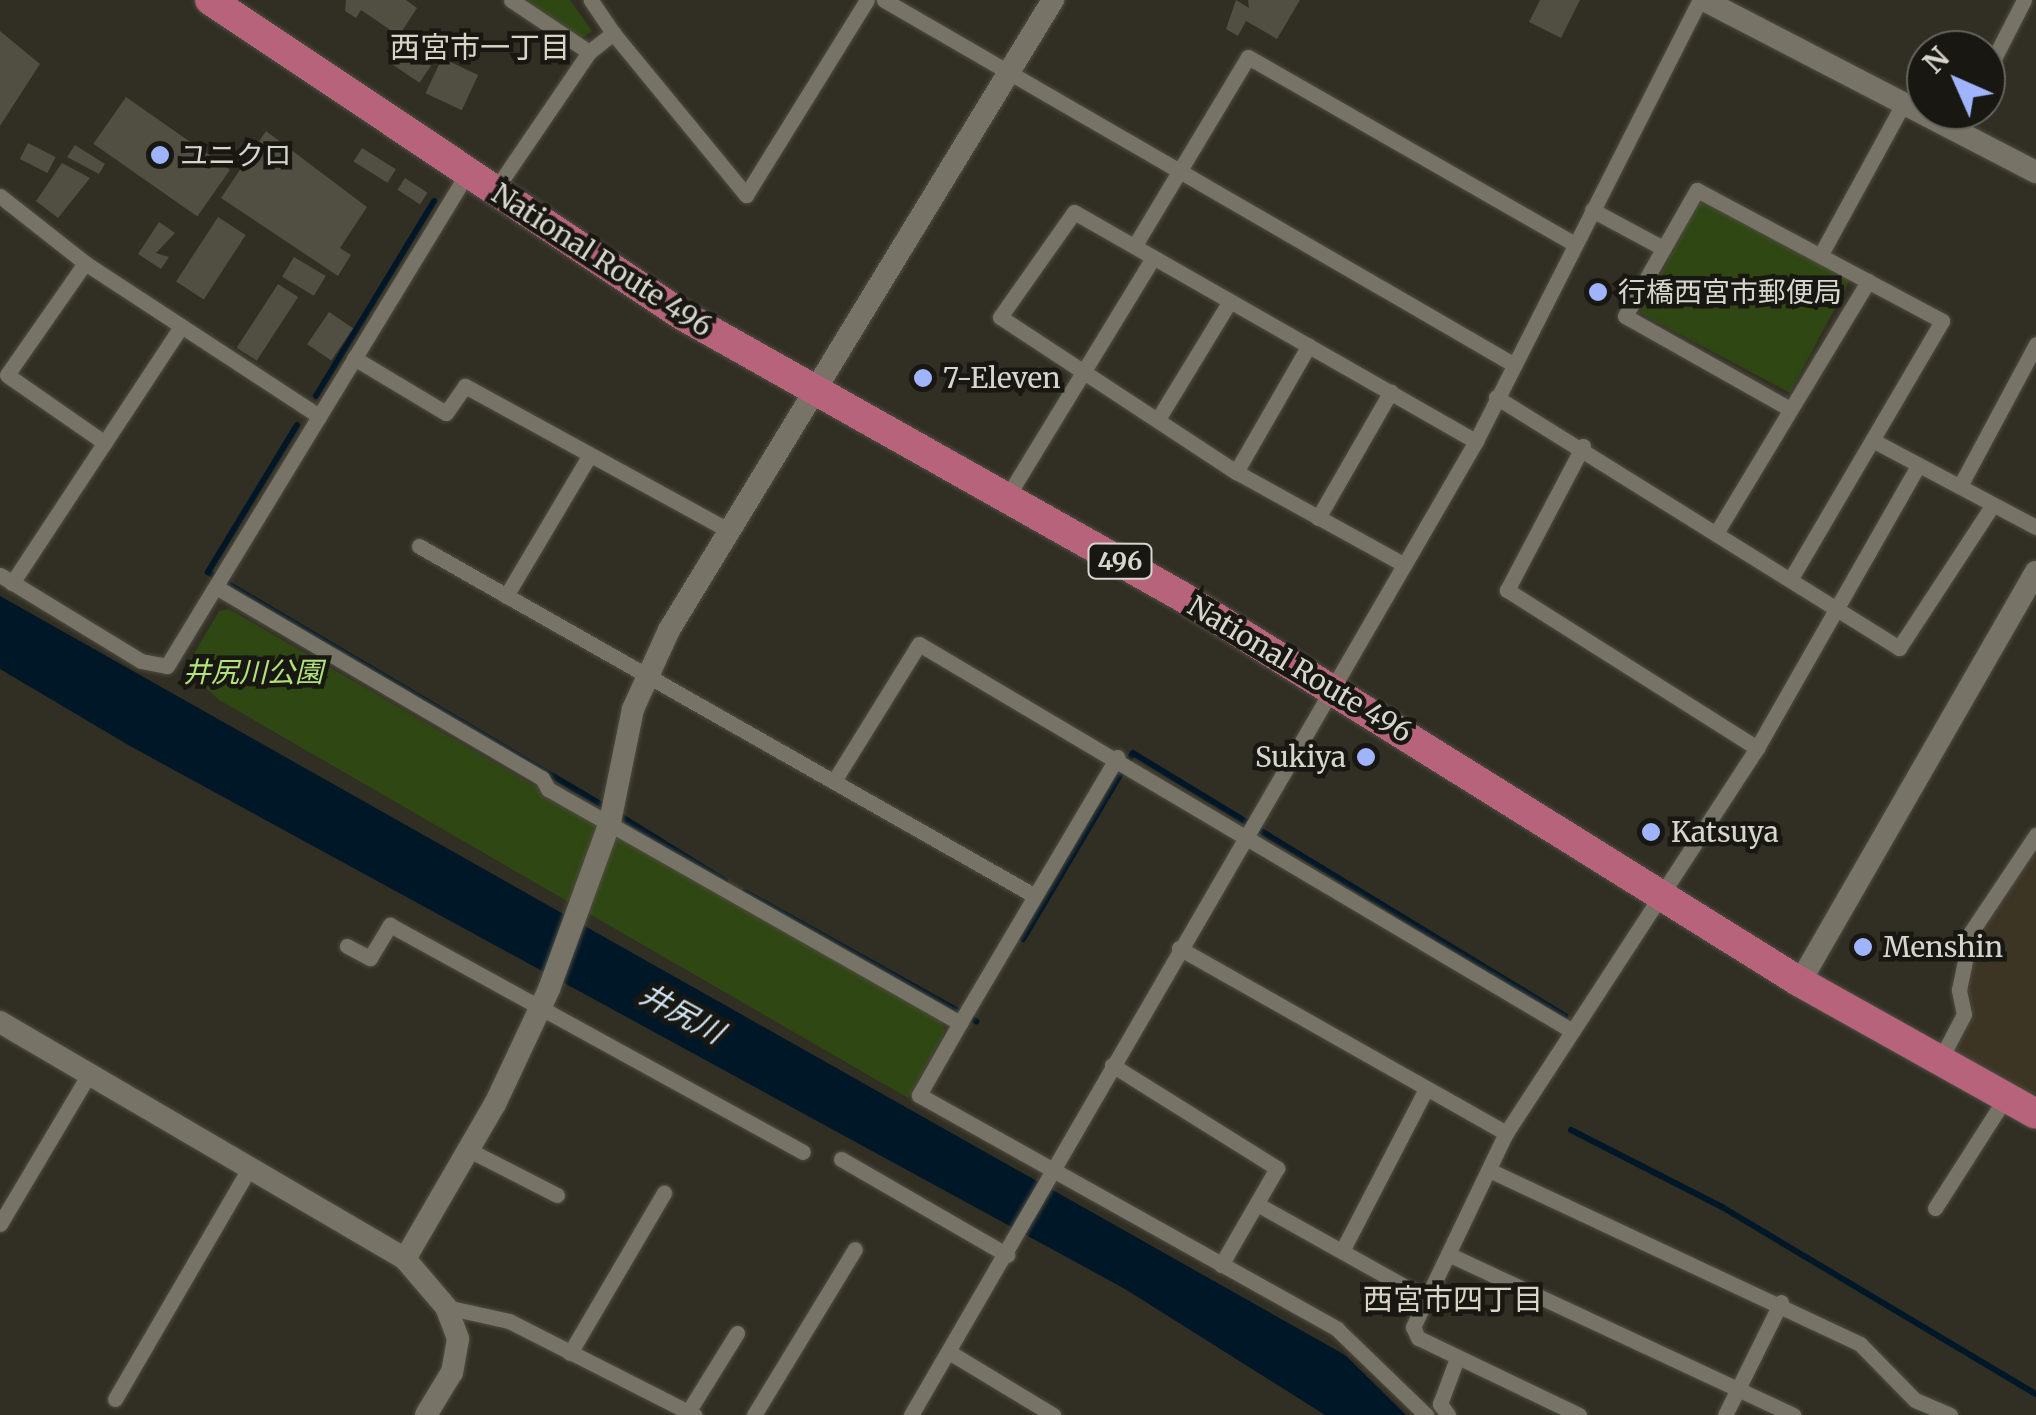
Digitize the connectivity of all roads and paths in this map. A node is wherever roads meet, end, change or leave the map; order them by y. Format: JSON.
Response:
{"nodes":[{"id":1,"x":210,"y":0,"type":"edge"},
{"id":2,"x":512,"y":0,"type":"edge"},
{"id":3,"x":590,"y":0,"type":"edge"},
{"id":4,"x":868,"y":0,"type":"edge"},
{"id":5,"x":884,"y":0,"type":"edge"},
{"id":6,"x":1053,"y":0,"type":"edge"},
{"id":7,"x":1702,"y":0,"type":"edge"},
{"id":8,"x":2024,"y":0,"type":"edge"},
{"id":9,"x":613,"y":33,"type":"junction"},
{"id":10,"x":2006,"y":35,"type":"edge"},
{"id":11,"x":589,"y":52,"type":"junction"},
{"id":12,"x":1008,"y":76,"type":"junction"},
{"id":13,"x":1902,"y":104,"type":"junction"},
{"id":14,"x":1906,"y":105,"type":"edge"},
{"id":15,"x":1975,"y":130,"type":"edge"},
{"id":16,"x":468,"y":172,"type":"junction"},
{"id":17,"x":1178,"y":172,"type":"junction"},
{"id":18,"x":2036,"y":172,"type":"edge"},
{"id":19,"x":494,"y":190,"type":"junction"},
{"id":20,"x":0,"y":196,"type":"edge"},
{"id":21,"x":1592,"y":210,"type":"junction"},
{"id":22,"x":1575,"y":244,"type":"junction"},
{"id":23,"x":1135,"y":245,"type":"junction"},
{"id":24,"x":1663,"y":248,"type":"junction"},
{"id":25,"x":1821,"y":254,"type":"junction"},
{"id":26,"x":1153,"y":258,"type":"junction"},
{"id":27,"x":85,"y":262,"type":"junction"},
{"id":28,"x":1868,"y":281,"type":"junction"},
{"id":29,"x":1230,"y":300,"type":"junction"},
{"id":30,"x":181,"y":327,"type":"junction"},
{"id":31,"x":2036,"y":344,"type":"edge"},
{"id":32,"x":1309,"y":346,"type":"junction"},
{"id":33,"x":354,"y":358,"type":"junction"},
{"id":34,"x":1513,"y":364,"type":"junction"},
{"id":35,"x":1080,"y":372,"type":"junction"},
{"id":36,"x":1390,"y":391,"type":"junction"},
{"id":37,"x":813,"y":393,"type":"junction"},
{"id":38,"x":1496,"y":397,"type":"junction"},
{"id":39,"x":1790,"y":409,"type":"junction"},
{"id":40,"x":319,"y":416,"type":"junction"},
{"id":41,"x":1158,"y":419,"type":"junction"},
{"id":42,"x":1476,"y":441,"type":"junction"},
{"id":43,"x":1874,"y":441,"type":"junction"},
{"id":44,"x":105,"y":443,"type":"junction"},
{"id":45,"x":1583,"y":446,"type":"junction"},
{"id":46,"x":589,"y":456,"type":"junction"},
{"id":47,"x":1918,"y":466,"type":"junction"},
{"id":48,"x":1236,"y":472,"type":"junction"},
{"id":49,"x":1960,"y":486,"type":"junction"},
{"id":50,"x":1007,"y":497,"type":"junction"},
{"id":51,"x":1992,"y":506,"type":"junction"},
{"id":52,"x":1318,"y":518,"type":"junction"},
{"id":53,"x":2036,"y":527,"type":"edge"},
{"id":54,"x":1718,"y":530,"type":"junction"},
{"id":55,"x":730,"y":531,"type":"junction"},
{"id":56,"x":419,"y":546,"type":"dead end"},
{"id":57,"x":1403,"y":564,"type":"junction"},
{"id":58,"x":2036,"y":572,"type":"edge"},
{"id":59,"x":1791,"y":578,"type":"junction"},
{"id":60,"x":6,"y":579,"type":"edge"},
{"id":61,"x":216,"y":587,"type":"junction"},
{"id":62,"x":506,"y":596,"type":"junction"},
{"id":63,"x":2028,"y":605,"type":"edge"},
{"id":64,"x":1833,"y":606,"type":"junction"},
{"id":65,"x":646,"y":674,"type":"junction"},
{"id":66,"x":1332,"y":689,"type":"junction"},
{"id":67,"x":1757,"y":748,"type":"junction"},
{"id":68,"x":1117,"y":757,"type":"junction"},
{"id":69,"x":834,"y":782,"type":"junction"},
{"id":70,"x":610,"y":822,"type":"junction"},
{"id":71,"x":2036,"y":834,"type":"edge"},
{"id":72,"x":1248,"y":835,"type":"junction"},
{"id":73,"x":1658,"y":892,"type":"junction"},
{"id":74,"x":1035,"y":896,"type":"junction"},
{"id":75,"x":347,"y":946,"type":"dead end"},
{"id":76,"x":1179,"y":948,"type":"junction"},
{"id":77,"x":1800,"y":982,"type":"junction"},
{"id":78,"x":544,"y":999,"type":"junction"},
{"id":79,"x":0,"y":1022,"type":"edge"},
{"id":80,"x":960,"y":1023,"type":"junction"},
{"id":81,"x":1568,"y":1028,"type":"junction"},
{"id":82,"x":1940,"y":1060,"type":"junction"},
{"id":83,"x":1112,"y":1065,"type":"junction"},
{"id":84,"x":88,"y":1076,"type":"junction"},
{"id":85,"x":1425,"y":1091,"type":"junction"},
{"id":86,"x":2006,"y":1097,"type":"junction"},
{"id":87,"x":2036,"y":1114,"type":"edge"},
{"id":88,"x":1506,"y":1132,"type":"junction"},
{"id":89,"x":467,"y":1149,"type":"junction"},
{"id":90,"x":803,"y":1152,"type":"dead end"},
{"id":91,"x":841,"y":1159,"type":"dead end"},
{"id":92,"x":249,"y":1169,"type":"junction"},
{"id":93,"x":1489,"y":1170,"type":"junction"},
{"id":94,"x":1054,"y":1173,"type":"junction"},
{"id":95,"x":664,"y":1193,"type":"dead end"},
{"id":96,"x":558,"y":1195,"type":"dead end"},
{"id":97,"x":1256,"y":1204,"type":"junction"},
{"id":98,"x":1935,"y":1208,"type":"dead end"},
{"id":99,"x":0,"y":1224,"type":"edge"},
{"id":100,"x":855,"y":1249,"type":"dead end"},
{"id":101,"x":1342,"y":1250,"type":"junction"},
{"id":102,"x":1009,"y":1251,"type":"junction"},
{"id":103,"x":1448,"y":1254,"type":"junction"},
{"id":104,"x":405,"y":1259,"type":"junction"},
{"id":105,"x":1221,"y":1265,"type":"junction"},
{"id":106,"x":1424,"y":1298,"type":"junction"},
{"id":107,"x":1781,"y":1302,"type":"junction"},
{"id":108,"x":446,"y":1307,"type":"junction"},
{"id":109,"x":737,"y":1332,"type":"dead end"},
{"id":110,"x":948,"y":1352,"type":"junction"},
{"id":111,"x":570,"y":1354,"type":"junction"},
{"id":112,"x":1456,"y":1358,"type":"junction"},
{"id":113,"x":1738,"y":1390,"type":"junction"},
{"id":114,"x":115,"y":1399,"type":"dead end"},
{"id":115,"x":1915,"y":1400,"type":"junction"},
{"id":116,"x":663,"y":1410,"type":"edge"},
{"id":117,"x":691,"y":1414,"type":"edge"},
{"id":118,"x":426,"y":1415,"type":"edge"},
{"id":119,"x":754,"y":1415,"type":"edge"},
{"id":120,"x":911,"y":1415,"type":"edge"},
{"id":121,"x":1053,"y":1415,"type":"edge"},
{"id":122,"x":1426,"y":1415,"type":"edge"},
{"id":123,"x":1448,"y":1415,"type":"edge"},
{"id":124,"x":1579,"y":1415,"type":"edge"},
{"id":125,"x":1724,"y":1415,"type":"edge"},
{"id":126,"x":1793,"y":1415,"type":"edge"},
{"id":127,"x":1906,"y":1415,"type":"edge"},
{"id":128,"x":1950,"y":1415,"type":"edge"}],
"edges":[{"from":1,"to":16,"type":"highway","name":"National Route 496","number":"496"},
{"from":2,"to":11,"type":"street"},
{"from":3,"to":9,"type":"street"},
{"from":4,"to":9,"type":"street"},
{"from":5,"to":12,"type":"street"},
{"from":6,"to":12,"type":"street"},
{"from":7,"to":13,"type":"street"},
{"from":7,"to":21,"type":"street"},
{"from":8,"to":10,"type":"street"},
{"from":9,"to":11,"type":"street"},
{"from":11,"to":19,"type":"street"},
{"from":12,"to":17,"type":"street"},
{"from":12,"to":37,"type":"street"},
{"from":13,"to":14,"type":"street"},
{"from":13,"to":25,"type":"street"},
{"from":15,"to":18,"type":"street"},
{"from":16,"to":19,"type":"highway","name":"National Route 496","number":"496"},
{"from":16,"to":33,"type":"street"},
{"from":17,"to":22,"type":"street"},
{"from":17,"to":23,"type":"street"},
{"from":17,"to":34,"type":"street"},
{"from":19,"to":37,"type":"highway","name":"National Route 496","number":"496"},
{"from":20,"to":27,"type":"street"},
{"from":21,"to":22,"type":"street"},
{"from":21,"to":24,"type":"street"},
{"from":22,"to":34,"type":"street"},
{"from":23,"to":26,"type":"street"},
{"from":23,"to":35,"type":"street"},
{"from":24,"to":25,"type":"street"},
{"from":24,"to":39,"type":"street"},
{"from":25,"to":28,"type":"street"},
{"from":26,"to":29,"type":"street"},
{"from":26,"to":35,"type":"street"},
{"from":27,"to":30,"type":"street"},
{"from":27,"to":44,"type":"street"},
{"from":28,"to":39,"type":"street"},
{"from":28,"to":43,"type":"street"},
{"from":29,"to":32,"type":"street"},
{"from":29,"to":41,"type":"street"},
{"from":30,"to":40,"type":"street"},
{"from":30,"to":44,"type":"street"},
{"from":31,"to":49,"type":"street"},
{"from":32,"to":36,"type":"street"},
{"from":32,"to":48,"type":"street"},
{"from":33,"to":40,"type":"street"},
{"from":33,"to":46,"type":"street"},
{"from":34,"to":38,"type":"street"},
{"from":35,"to":41,"type":"street"},
{"from":35,"to":50,"type":"street"},
{"from":36,"to":42,"type":"street"},
{"from":36,"to":52,"type":"street"},
{"from":37,"to":50,"type":"highway","name":"National Route 496","number":"496"},
{"from":37,"to":55,"type":"street"},
{"from":38,"to":42,"type":"street"},
{"from":38,"to":45,"type":"street"},
{"from":39,"to":54,"type":"street"},
{"from":40,"to":61,"type":"street"},
{"from":41,"to":48,"type":"street"},
{"from":42,"to":57,"type":"street"},
{"from":43,"to":47,"type":"street"},
{"from":43,"to":59,"type":"street"},
{"from":44,"to":60,"type":"street"},
{"from":45,"to":54,"type":"street"},
{"from":45,"to":67,"type":"street"},
{"from":46,"to":55,"type":"street"},
{"from":46,"to":62,"type":"street"},
{"from":47,"to":49,"type":"street"},
{"from":47,"to":64,"type":"street"},
{"from":48,"to":52,"type":"street"},
{"from":49,"to":51,"type":"street"},
{"from":50,"to":66,"type":"highway","name":"National Route 496","number":"496"},
{"from":51,"to":53,"type":"street"},
{"from":51,"to":64,"type":"street"},
{"from":52,"to":57,"type":"street"},
{"from":54,"to":59,"type":"street"},
{"from":55,"to":65,"type":"street"},
{"from":56,"to":62,"type":"street"},
{"from":57,"to":66,"type":"street"},
{"from":58,"to":63,"type":"street"},
{"from":59,"to":64,"type":"street"},
{"from":60,"to":61,"type":"street"},
{"from":61,"to":70,"type":"street"},
{"from":62,"to":65,"type":"street"},
{"from":63,"to":77,"type":"street"},
{"from":64,"to":67,"type":"street"},
{"from":65,"to":69,"type":"street"},
{"from":65,"to":70,"type":"street"},
{"from":66,"to":72,"type":"street"},
{"from":66,"to":73,"type":"highway","name":"National Route 496","number":"496"},
{"from":67,"to":73,"type":"street"},
{"from":68,"to":69,"type":"street"},
{"from":68,"to":72,"type":"street"},
{"from":68,"to":74,"type":"street"},
{"from":69,"to":74,"type":"street"},
{"from":70,"to":78,"type":"street"},
{"from":70,"to":80,"type":"street"},
{"from":71,"to":82,"type":"street"},
{"from":72,"to":76,"type":"street"},
{"from":72,"to":81,"type":"street"},
{"from":73,"to":77,"type":"highway","name":"National Route 496","number":"496"},
{"from":73,"to":81,"type":"street"},
{"from":74,"to":80,"type":"street"},
{"from":75,"to":78,"type":"street"},
{"from":76,"to":83,"type":"street"},
{"from":76,"to":85,"type":"street"},
{"from":77,"to":82,"type":"highway","name":"National Route 496","number":"496"},
{"from":78,"to":89,"type":"street"},
{"from":78,"to":90,"type":"street"},
{"from":79,"to":84,"type":"street"},
{"from":80,"to":94,"type":"street"},
{"from":81,"to":88,"type":"street"},
{"from":82,"to":86,"type":"highway","name":"National Route 496","number":"496"},
{"from":83,"to":94,"type":"street"},
{"from":83,"to":97,"type":"street"},
{"from":84,"to":92,"type":"street"},
{"from":84,"to":99,"type":"street"},
{"from":85,"to":88,"type":"street"},
{"from":85,"to":101,"type":"street"},
{"from":86,"to":87,"type":"highway","name":"National Route 496","number":"496"},
{"from":86,"to":98,"type":"street"},
{"from":88,"to":93,"type":"street"},
{"from":89,"to":96,"type":"street"},
{"from":89,"to":104,"type":"street"},
{"from":91,"to":102,"type":"street"},
{"from":92,"to":104,"type":"street"},
{"from":92,"to":114,"type":"street"},
{"from":93,"to":103,"type":"street"},
{"from":93,"to":107,"type":"street"},
{"from":94,"to":102,"type":"street"},
{"from":94,"to":105,"type":"street"},
{"from":95,"to":111,"type":"street"},
{"from":97,"to":101,"type":"street"},
{"from":97,"to":105,"type":"street"},
{"from":100,"to":119,"type":"street"},
{"from":101,"to":106,"type":"street"},
{"from":102,"to":110,"type":"street"},
{"from":103,"to":106,"type":"street"},
{"from":103,"to":113,"type":"street"},
{"from":104,"to":108,"type":"street"},
{"from":105,"to":122,"type":"street"},
{"from":106,"to":112,"type":"street"},
{"from":107,"to":113,"type":"street"},
{"from":107,"to":115,"type":"street"},
{"from":108,"to":111,"type":"street"},
{"from":108,"to":118,"type":"street"},
{"from":109,"to":117,"type":"street"},
{"from":110,"to":120,"type":"street"},
{"from":110,"to":121,"type":"street"},
{"from":111,"to":116,"type":"street"},
{"from":112,"to":123,"type":"street"},
{"from":112,"to":124,"type":"street"},
{"from":113,"to":125,"type":"street"},
{"from":113,"to":126,"type":"street"},
{"from":115,"to":127,"type":"street"},
{"from":115,"to":128,"type":"street"},
{"from":116,"to":117,"type":"street"}]}
